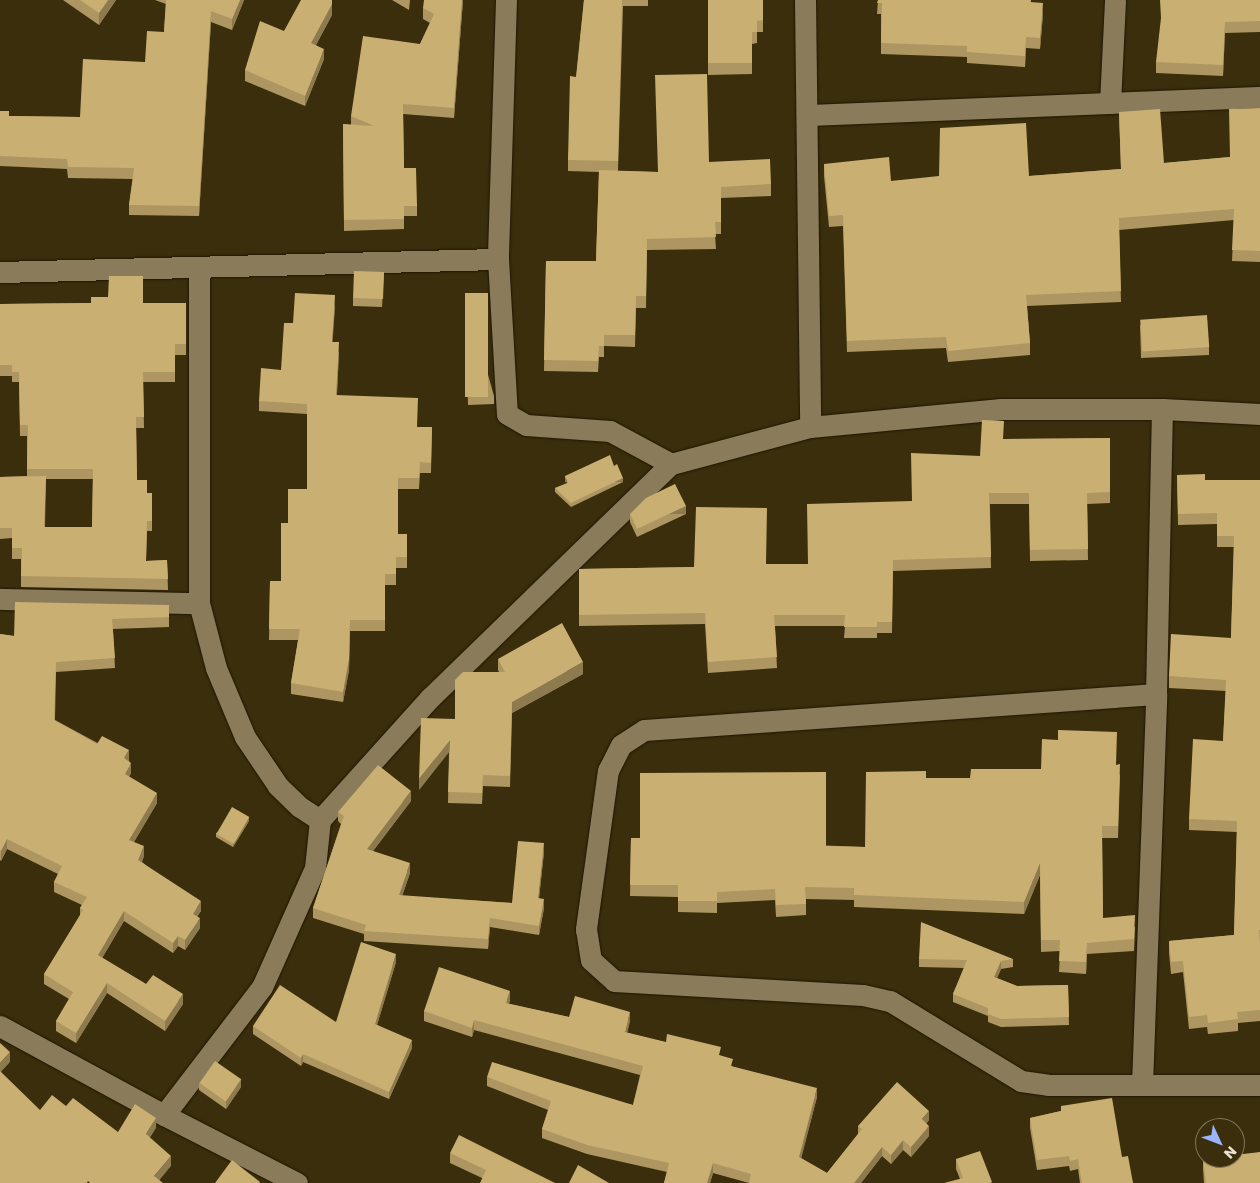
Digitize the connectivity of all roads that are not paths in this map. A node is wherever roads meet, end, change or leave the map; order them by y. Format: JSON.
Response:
{"nodes":[{"id":1,"x":506,"y":0,"type":"edge"},
{"id":2,"x":805,"y":0,"type":"edge"},
{"id":3,"x":1115,"y":0,"type":"edge"},
{"id":4,"x":1260,"y":97,"type":"edge"},
{"id":5,"x":1110,"y":103,"type":"junction"},
{"id":6,"x":807,"y":115,"type":"junction"},
{"id":7,"x":498,"y":259,"type":"junction"},
{"id":8,"x":199,"y":268,"type":"junction"},
{"id":9,"x":0,"y":272,"type":"edge"},
{"id":10,"x":1162,"y":409,"type":"junction"},
{"id":11,"x":1260,"y":414,"type":"edge"},
{"id":12,"x":810,"y":428,"type":"junction"},
{"id":13,"x":670,"y":464,"type":"junction"},
{"id":14,"x":0,"y":599,"type":"edge"},
{"id":15,"x":198,"y":603,"type":"junction"},
{"id":16,"x":1156,"y":694,"type":"junction"},
{"id":17,"x":320,"y":820,"type":"junction"},
{"id":18,"x":0,"y":1026,"type":"edge"},
{"id":19,"x":1142,"y":1085,"type":"junction"},
{"id":20,"x":1260,"y":1086,"type":"edge"},
{"id":21,"x":164,"y":1115,"type":"junction"},
{"id":22,"x":297,"y":1183,"type":"edge"}],
"edges":[{"from":1,"to":7,"type":"street"},
{"from":2,"to":6,"type":"street"},
{"from":3,"to":5,"type":"street"},
{"from":4,"to":5,"type":"street"},
{"from":5,"to":6,"type":"street"},
{"from":6,"to":12,"type":"street"},
{"from":7,"to":8,"type":"street"},
{"from":7,"to":13,"type":"street"},
{"from":8,"to":9,"type":"street"},
{"from":8,"to":15,"type":"street"},
{"from":10,"to":11,"type":"street"},
{"from":10,"to":12,"type":"street"},
{"from":10,"to":16,"type":"street"},
{"from":12,"to":13,"type":"street"},
{"from":13,"to":17,"type":"street"},
{"from":14,"to":15,"type":"street"},
{"from":15,"to":17,"type":"street"},
{"from":16,"to":19,"type":"street"},
{"from":16,"to":19,"type":"street"},
{"from":17,"to":21,"type":"street"},
{"from":18,"to":21,"type":"street"},
{"from":19,"to":20,"type":"street"},
{"from":21,"to":22,"type":"street"}]}
